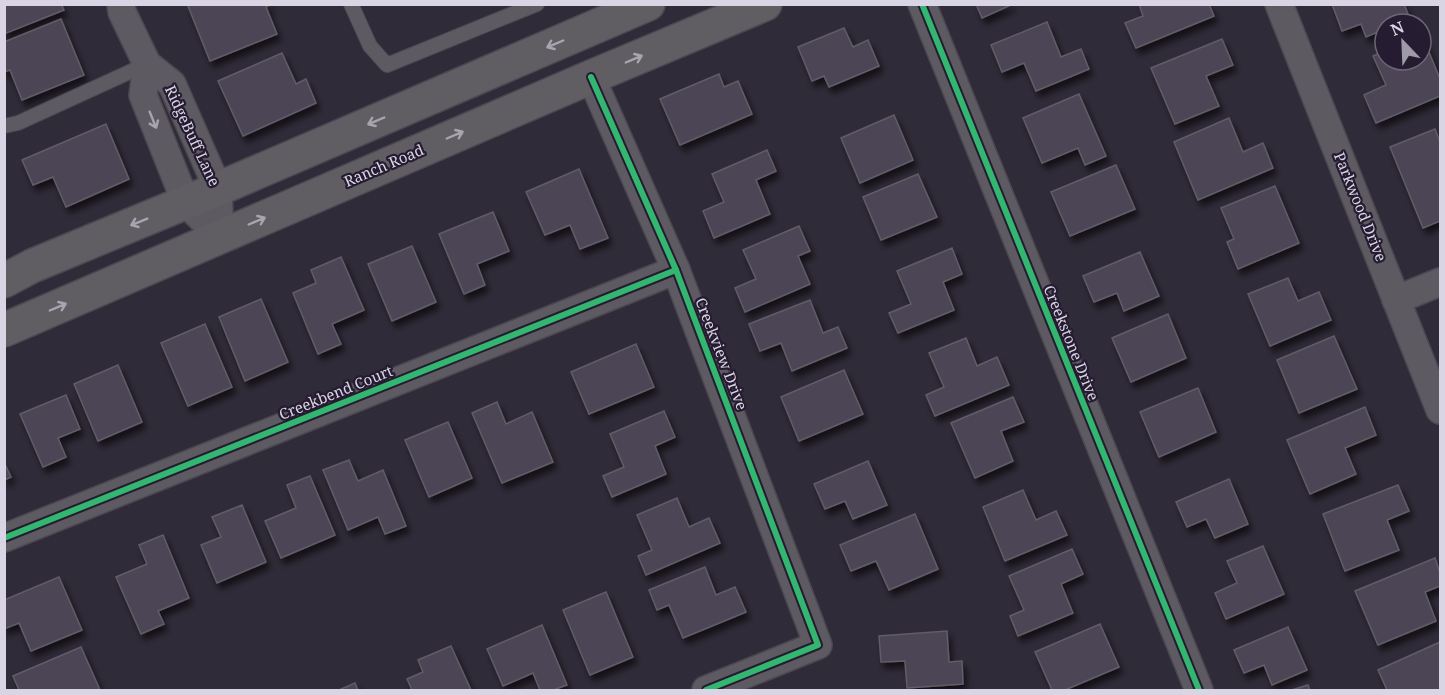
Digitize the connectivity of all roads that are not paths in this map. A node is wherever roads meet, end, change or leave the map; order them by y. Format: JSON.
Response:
{"nodes":[{"id":1,"x":121,"y":4,"type":"edge"},
{"id":2,"x":351,"y":4,"type":"edge"},
{"id":3,"x":537,"y":4,"type":"edge"},
{"id":4,"x":648,"y":4,"type":"edge"},
{"id":5,"x":765,"y":4,"type":"edge"},
{"id":6,"x":922,"y":4,"type":"edge"},
{"id":7,"x":1279,"y":4,"type":"edge"},
{"id":8,"x":147,"y":64,"type":"junction"},
{"id":9,"x":591,"y":77,"type":"junction"},
{"id":10,"x":4,"y":126,"type":"edge"},
{"id":11,"x":218,"y":189,"type":"junction"},
{"id":12,"x":186,"y":203,"type":"junction"},
{"id":13,"x":220,"y":237,"type":"junction"},
{"id":14,"x":676,"y":270,"type":"junction"},
{"id":15,"x":4,"y":281,"type":"edge"},
{"id":16,"x":1440,"y":282,"type":"edge"},
{"id":17,"x":1396,"y":300,"type":"junction"},
{"id":18,"x":4,"y":330,"type":"edge"},
{"id":19,"x":1440,"y":410,"type":"edge"},
{"id":20,"x":4,"y":538,"type":"edge"},
{"id":21,"x":706,"y":690,"type":"edge"},
{"id":22,"x":1199,"y":690,"type":"edge"}],
"edges":[{"from":1,"to":8,"type":"street"},
{"from":2,"to":3,"type":"lane"},
{"from":4,"to":11,"type":"main road","one_way":true},
{"from":9,"to":5,"type":"main road","name":"Ranch Road","one_way":true},
{"from":6,"to":22,"type":"street","name":"Creekstone Drive"},
{"from":7,"to":17,"type":"street","name":"Parkwood Drive"},
{"from":8,"to":10,"type":"lane"},
{"from":8,"to":11,"type":"street","name":"RidgeBuff Lane"},
{"from":8,"to":12,"type":"street","name":"RidgeBuff Lane","one_way":true},
{"from":13,"to":9,"type":"main road","name":"Ranch Road","one_way":true},
{"from":9,"to":14,"type":"street","name":"Creekview Drive"},
{"from":11,"to":12,"type":"main road"},
{"from":11,"to":13,"type":"street","name":"RidgeBuff Lane"},
{"from":12,"to":13,"type":"street","name":"RidgeBuff Lane"},
{"from":12,"to":15,"type":"main road","one_way":true},
{"from":18,"to":13,"type":"main road","name":"Ranch Road","one_way":true},
{"from":14,"to":20,"type":"street","name":"Creekbend Court"},
{"from":14,"to":21,"type":"street","name":"Creekview Drive"},
{"from":16,"to":17,"type":"street"},
{"from":17,"to":19,"type":"street","name":"Parkwood Drive"}]}
